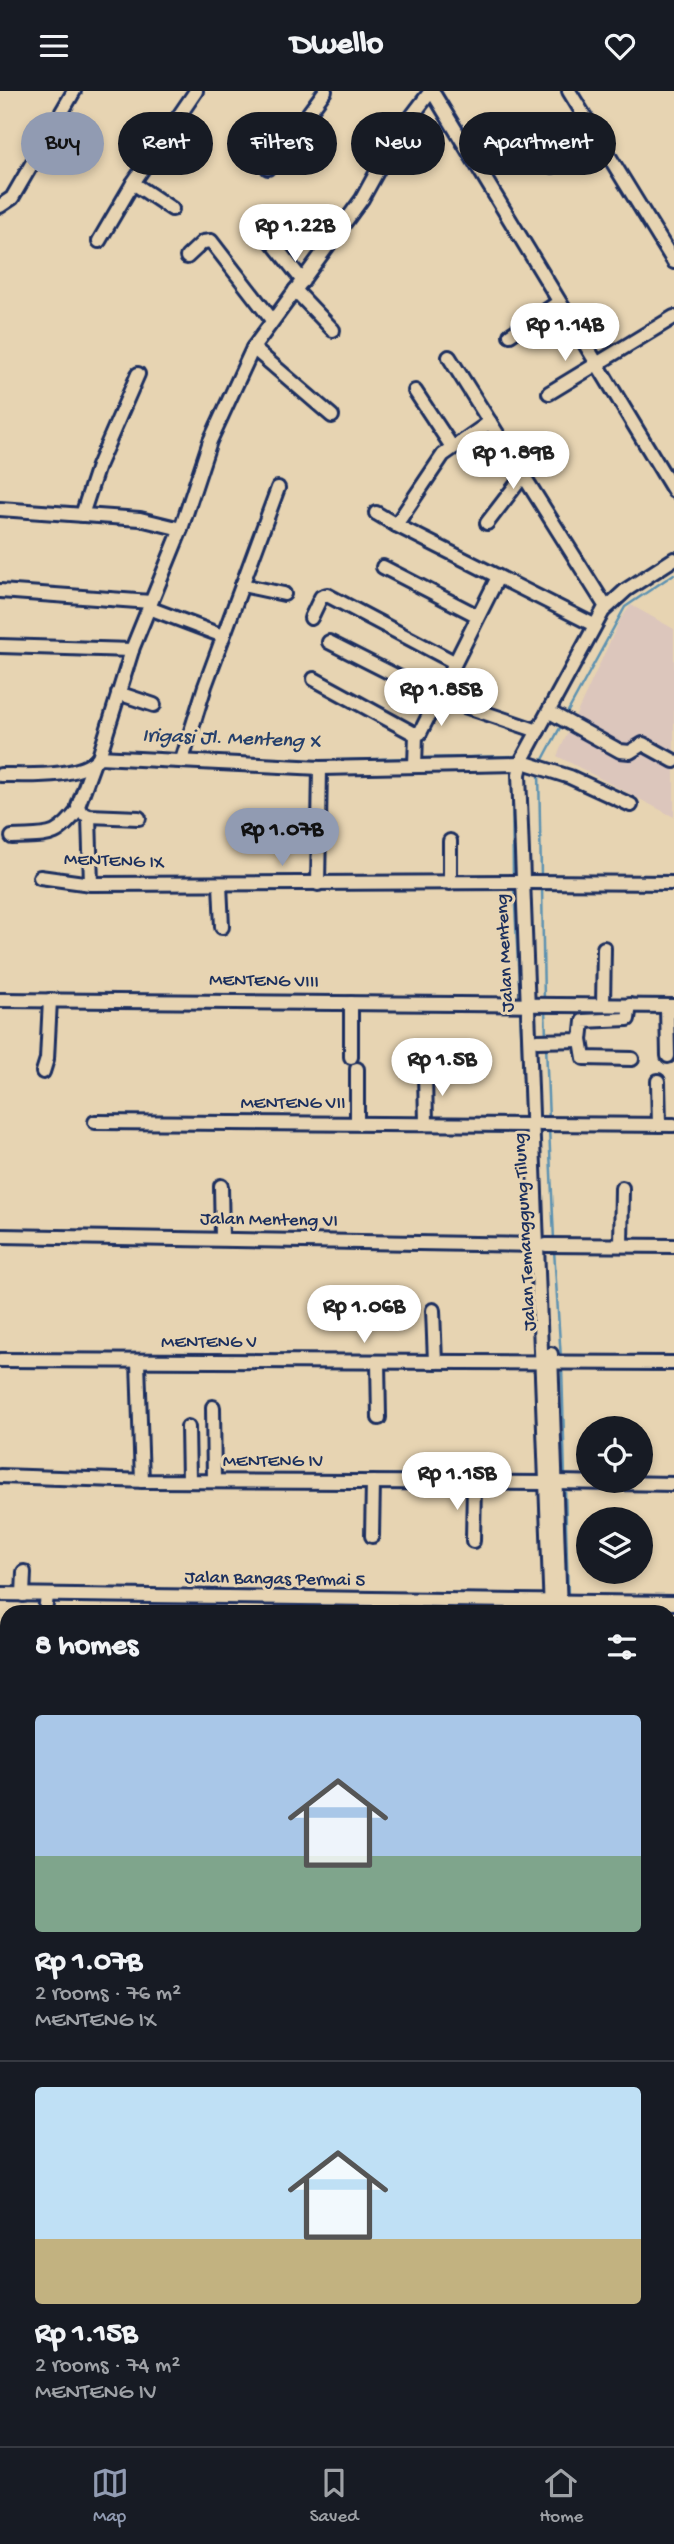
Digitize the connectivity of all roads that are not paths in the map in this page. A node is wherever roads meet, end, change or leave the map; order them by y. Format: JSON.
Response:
{"nodes":[{"id":1,"x":74,"y":91,"type":"edge"},
{"id":2,"x":196,"y":91,"type":"edge"},
{"id":3,"x":325,"y":91,"type":"edge"},
{"id":4,"x":431,"y":91,"type":"edge"},
{"id":5,"x":569,"y":91,"type":"edge"},
{"id":6,"x":309,"y":112,"type":"edge"},
{"id":7,"x":583,"y":112,"type":"edge"},
{"id":8,"x":616,"y":165,"type":"edge"},
{"id":9,"x":134,"y":183,"type":"junction"},
{"id":10,"x":0,"y":206,"type":"edge"},
{"id":11,"x":172,"y":209,"type":"dead end"},
{"id":12,"x":255,"y":221,"type":"dead end"},
{"id":13,"x":99,"y":241,"type":"dead end"},
{"id":14,"x":187,"y":257,"type":"dead end"},
{"id":15,"x":674,"y":262,"type":"edge"},
{"id":16,"x":299,"y":285,"type":"junction"},
{"id":17,"x":559,"y":302,"type":"junction"},
{"id":18,"x":674,"y":317,"type":"edge"},
{"id":19,"x":272,"y":320,"type":"junction"},
{"id":20,"x":332,"y":330,"type":"dead end"},
{"id":21,"x":510,"y":335,"type":"dead end"},
{"id":22,"x":253,"y":348,"type":"junction"},
{"id":23,"x":449,"y":357,"type":"dead end"},
{"id":24,"x":596,"y":364,"type":"junction"},
{"id":25,"x":138,"y":374,"type":"dead end"},
{"id":26,"x":415,"y":391,"type":"dead end"},
{"id":27,"x":549,"y":393,"type":"dead end"},
{"id":28,"x":332,"y":416,"type":"dead end"},
{"id":29,"x":490,"y":422,"type":"junction"},
{"id":30,"x":452,"y":447,"type":"junction"},
{"id":31,"x":523,"y":476,"type":"junction"},
{"id":32,"x":278,"y":488,"type":"dead end"},
{"id":33,"x":674,"y":491,"type":"edge"},
{"id":34,"x":0,"y":509,"type":"edge"},
{"id":35,"x":376,"y":513,"type":"dead end"},
{"id":36,"x":82,"y":515,"type":"junction"},
{"id":37,"x":487,"y":523,"type":"dead end"},
{"id":38,"x":396,"y":524,"type":"junction"},
{"id":39,"x":181,"y":529,"type":"junction"},
{"id":40,"x":674,"y":559,"type":"edge"},
{"id":41,"x":383,"y":567,"type":"dead end"},
{"id":42,"x":674,"y":568,"type":"edge"},
{"id":43,"x":498,"y":577,"type":"junction"},
{"id":44,"x":242,"y":585,"type":"junction"},
{"id":45,"x":0,"y":591,"type":"edge"},
{"id":46,"x":284,"y":594,"type":"dead end"},
{"id":47,"x":150,"y":605,"type":"junction"},
{"id":48,"x":606,"y":607,"type":"junction"},
{"id":49,"x":478,"y":616,"type":"junction"},
{"id":50,"x":311,"y":618,"type":"dead end"},
{"id":51,"x":594,"y":625,"type":"junction"},
{"id":52,"x":223,"y":636,"type":"junction"},
{"id":53,"x":329,"y":642,"type":"dead end"},
{"id":54,"x":0,"y":646,"type":"edge"},
{"id":55,"x":132,"y":650,"type":"junction"},
{"id":56,"x":454,"y":662,"type":"junction"},
{"id":57,"x":314,"y":680,"type":"dead end"},
{"id":58,"x":118,"y":692,"type":"junction"},
{"id":59,"x":438,"y":697,"type":"junction"},
{"id":60,"x":154,"y":705,"type":"dead end"},
{"id":61,"x":555,"y":715,"type":"junction"},
{"id":62,"x":538,"y":731,"type":"junction"},
{"id":63,"x":416,"y":734,"type":"junction"},
{"id":64,"x":182,"y":760,"type":"junction"},
{"id":65,"x":96,"y":761,"type":"junction"},
{"id":66,"x":674,"y":761,"type":"edge"},
{"id":67,"x":525,"y":764,"type":"junction"},
{"id":68,"x":415,"y":766,"type":"junction"},
{"id":69,"x":320,"y":768,"type":"junction"},
{"id":70,"x":0,"y":775,"type":"edge"},
{"id":71,"x":631,"y":805,"type":"dead end"},
{"id":72,"x":84,"y":812,"type":"junction"},
{"id":73,"x":139,"y":818,"type":"dead end"},
{"id":74,"x":12,"y":837,"type":"dead end"},
{"id":75,"x":450,"y":841,"type":"dead end"},
{"id":76,"x":40,"y":877,"type":"dead end"},
{"id":77,"x":526,"y":882,"type":"junction"},
{"id":78,"x":450,"y":883,"type":"junction"},
{"id":79,"x":674,"y":883,"type":"edge"},
{"id":80,"x":92,"y":884,"type":"junction"},
{"id":81,"x":220,"y":884,"type":"junction"},
{"id":82,"x":318,"y":884,"type":"junction"},
{"id":83,"x":222,"y":927,"type":"dead end"},
{"id":84,"x":604,"y":948,"type":"dead end"},
{"id":85,"x":0,"y":1000,"type":"edge"},
{"id":86,"x":50,"y":1000,"type":"junction"},
{"id":87,"x":351,"y":1003,"type":"junction"},
{"id":88,"x":531,"y":1004,"type":"junction"},
{"id":89,"x":603,"y":1005,"type":"junction"},
{"id":90,"x":630,"y":1005,"type":"junction"},
{"id":91,"x":670,"y":1006,"type":"edge"},
{"id":92,"x":581,"y":1040,"type":"junction"},
{"id":93,"x":537,"y":1041,"type":"junction"},
{"id":94,"x":668,"y":1056,"type":"dead end"},
{"id":95,"x":632,"y":1059,"type":"dead end"},
{"id":96,"x":43,"y":1072,"type":"dead end"},
{"id":97,"x":425,"y":1072,"type":"dead end"},
{"id":98,"x":658,"y":1081,"type":"dead end"},
{"id":99,"x":95,"y":1122,"type":"dead end"},
{"id":100,"x":357,"y":1123,"type":"junction"},
{"id":101,"x":426,"y":1124,"type":"junction"},
{"id":102,"x":536,"y":1124,"type":"junction"},
{"id":103,"x":659,"y":1125,"type":"junction"},
{"id":104,"x":674,"y":1125,"type":"edge"},
{"id":105,"x":221,"y":1186,"type":"dead end"},
{"id":106,"x":622,"y":1188,"type":"dead end"},
{"id":107,"x":0,"y":1236,"type":"edge"},
{"id":108,"x":222,"y":1238,"type":"junction"},
{"id":109,"x":542,"y":1245,"type":"junction"},
{"id":110,"x":621,"y":1245,"type":"junction"},
{"id":111,"x":674,"y":1246,"type":"edge"},
{"id":112,"x":433,"y":1310,"type":"dead end"},
{"id":113,"x":0,"y":1360,"type":"edge"},
{"id":114,"x":138,"y":1362,"type":"junction"},
{"id":115,"x":378,"y":1362,"type":"junction"},
{"id":116,"x":435,"y":1362,"type":"junction"},
{"id":117,"x":547,"y":1363,"type":"junction"},
{"id":118,"x":674,"y":1363,"type":"edge"},
{"id":119,"x":214,"y":1408,"type":"dead end"},
{"id":120,"x":379,"y":1418,"type":"dead end"},
{"id":121,"x":188,"y":1427,"type":"dead end"},
{"id":122,"x":0,"y":1476,"type":"edge"},
{"id":123,"x":142,"y":1481,"type":"junction"},
{"id":124,"x":189,"y":1481,"type":"junction"},
{"id":125,"x":214,"y":1481,"type":"junction"},
{"id":126,"x":373,"y":1482,"type":"junction"},
{"id":127,"x":551,"y":1482,"type":"junction"},
{"id":128,"x":576,"y":1482,"type":"edge"},
{"id":129,"x":474,"y":1483,"type":"junction"},
{"id":130,"x":653,"y":1483,"type":"edge"},
{"id":131,"x":674,"y":1484,"type":"edge"},
{"id":132,"x":372,"y":1536,"type":"dead end"},
{"id":133,"x":473,"y":1541,"type":"dead end"},
{"id":134,"x":24,"y":1572,"type":"dead end"},
{"id":135,"x":0,"y":1594,"type":"edge"},
{"id":136,"x":23,"y":1595,"type":"junction"},
{"id":137,"x":674,"y":1603,"type":"edge"},
{"id":138,"x":47,"y":1605,"type":"edge"},
{"id":139,"x":555,"y":1605,"type":"edge"},
{"id":140,"x":614,"y":1605,"type":"edge"}],
"edges":[{"from":1,"to":10,"type":"street"},
{"from":2,"to":9,"type":"street"},
{"from":3,"to":6,"type":"street"},
{"from":4,"to":16,"type":"street"},
{"from":4,"to":17,"type":"street"},
{"from":5,"to":7,"type":"street"},
{"from":8,"to":15,"type":"street"},
{"from":9,"to":11,"type":"street"},
{"from":9,"to":13,"type":"street"},
{"from":12,"to":16,"type":"street"},
{"from":14,"to":19,"type":"street"},
{"from":16,"to":19,"type":"street"},
{"from":16,"to":20,"type":"street"},
{"from":17,"to":21,"type":"street"},
{"from":17,"to":24,"type":"street"},
{"from":18,"to":24,"type":"street"},
{"from":19,"to":22,"type":"street"},
{"from":22,"to":28,"type":"street"},
{"from":22,"to":39,"type":"street"},
{"from":23,"to":29,"type":"street"},
{"from":24,"to":27,"type":"street"},
{"from":24,"to":33,"type":"street"},
{"from":25,"to":36,"type":"street"},
{"from":26,"to":30,"type":"street"},
{"from":29,"to":30,"type":"street"},
{"from":29,"to":31,"type":"street"},
{"from":30,"to":38,"type":"street"},
{"from":31,"to":37,"type":"street"},
{"from":31,"to":48,"type":"street"},
{"from":32,"to":44,"type":"street"},
{"from":34,"to":36,"type":"street"},
{"from":35,"to":38,"type":"street"},
{"from":36,"to":39,"type":"street"},
{"from":38,"to":43,"type":"street"},
{"from":39,"to":47,"type":"street"},
{"from":40,"to":48,"type":"street"},
{"from":41,"to":49,"type":"street"},
{"from":42,"to":61,"type":"street","name":"Jalan Temanggung Tilung"},
{"from":43,"to":49,"type":"street"},
{"from":43,"to":51,"type":"street"},
{"from":44,"to":46,"type":"street"},
{"from":44,"to":52,"type":"street"},
{"from":45,"to":47,"type":"street"},
{"from":47,"to":52,"type":"street"},
{"from":47,"to":55,"type":"street"},
{"from":48,"to":51,"type":"street"},
{"from":49,"to":56,"type":"street"},
{"from":50,"to":56,"type":"street"},
{"from":51,"to":62,"type":"street"},
{"from":52,"to":64,"type":"street"},
{"from":53,"to":59,"type":"street"},
{"from":54,"to":55,"type":"street"},
{"from":55,"to":58,"type":"street"},
{"from":56,"to":59,"type":"street"},
{"from":57,"to":63,"type":"street"},
{"from":58,"to":60,"type":"street"},
{"from":58,"to":65,"type":"street"},
{"from":59,"to":62,"type":"street"},
{"from":59,"to":63,"type":"street"},
{"from":61,"to":66,"type":"street"},
{"from":61,"to":67,"type":"street","name":"Jalan Temanggung Tilung"},
{"from":62,"to":67,"type":"street"},
{"from":63,"to":68,"type":"street"},
{"from":64,"to":65,"type":"street"},
{"from":64,"to":69,"type":"street"},
{"from":65,"to":70,"type":"street"},
{"from":65,"to":72,"type":"street"},
{"from":67,"to":68,"type":"street"},
{"from":67,"to":71,"type":"street"},
{"from":67,"to":77,"type":"street","name":"Jalan Temanggung Tilung"},
{"from":68,"to":69,"type":"street"},
{"from":69,"to":82,"type":"street"},
{"from":72,"to":73,"type":"street"},
{"from":72,"to":74,"type":"street"},
{"from":72,"to":80,"type":"street"},
{"from":75,"to":78,"type":"street"},
{"from":76,"to":80,"type":"street","name":"MENTENG IX"},
{"from":77,"to":78,"type":"street","name":"MENTENG IX"},
{"from":77,"to":79,"type":"street","name":"MENTENG IX"},
{"from":77,"to":88,"type":"street","name":"Jalan Temanggung Tilung"},
{"from":78,"to":82,"type":"street","name":"MENTENG IX"},
{"from":80,"to":81,"type":"street","name":"MENTENG IX"},
{"from":81,"to":82,"type":"street","name":"MENTENG IX"},
{"from":81,"to":83,"type":"street"},
{"from":84,"to":89,"type":"street"},
{"from":85,"to":86,"type":"street","name":"MENTENG VIII"},
{"from":86,"to":87,"type":"street","name":"MENTENG VIII"},
{"from":86,"to":96,"type":"street"},
{"from":87,"to":88,"type":"street","name":"MENTENG VIII"},
{"from":87,"to":100,"type":"street"},
{"from":88,"to":89,"type":"street","name":"MENTENG VIII"},
{"from":88,"to":93,"type":"street","name":"Jalan Temanggung Tilung"},
{"from":88,"to":102,"type":"street","name":"Jalan Menteng"},
{"from":89,"to":90,"type":"street","name":"MENTENG VIII"},
{"from":90,"to":91,"type":"street","name":"MENTENG VIII"},
{"from":90,"to":92,"type":"street"},
{"from":91,"to":94,"type":"street"},
{"from":92,"to":93,"type":"street"},
{"from":92,"to":95,"type":"street"},
{"from":93,"to":102,"type":"street","name":"Jalan Temanggung Tilung"},
{"from":97,"to":101,"type":"street"},
{"from":98,"to":103,"type":"street"},
{"from":99,"to":100,"type":"street","name":"MENTENG VII"},
{"from":100,"to":101,"type":"street","name":"MENTENG VII"},
{"from":101,"to":102,"type":"street","name":"MENTENG VII"},
{"from":102,"to":103,"type":"street","name":"MENTENG VII"},
{"from":102,"to":109,"type":"street","name":"Jalan Temanggung Tilung"},
{"from":103,"to":104,"type":"street","name":"MENTENG VII"},
{"from":105,"to":108,"type":"street"},
{"from":106,"to":110,"type":"street"},
{"from":107,"to":108,"type":"street","name":"Jalan Menteng VI"},
{"from":108,"to":109,"type":"street","name":"Jalan Menteng VI"},
{"from":109,"to":110,"type":"street","name":"Jalan Menteng VI"},
{"from":109,"to":117,"type":"street","name":"Jalan Temanggung Tilung"},
{"from":110,"to":111,"type":"street","name":"Jalan Menteng VI"},
{"from":112,"to":116,"type":"street"},
{"from":113,"to":114,"type":"street","name":"MENTENG V"},
{"from":114,"to":115,"type":"street","name":"MENTENG V"},
{"from":114,"to":123,"type":"street"},
{"from":115,"to":116,"type":"street","name":"MENTENG V"},
{"from":115,"to":120,"type":"street"},
{"from":116,"to":117,"type":"street","name":"MENTENG V"},
{"from":117,"to":118,"type":"street","name":"MENTENG V"},
{"from":117,"to":127,"type":"street","name":"Jalan Temanggung Tilung"},
{"from":119,"to":125,"type":"street"},
{"from":121,"to":124,"type":"street"},
{"from":122,"to":123,"type":"street","name":"MENTENG IV"},
{"from":123,"to":124,"type":"street","name":"MENTENG IV"},
{"from":124,"to":125,"type":"street","name":"MENTENG IV"},
{"from":125,"to":126,"type":"street","name":"MENTENG IV"},
{"from":126,"to":129,"type":"street","name":"MENTENG IV"},
{"from":126,"to":132,"type":"street"},
{"from":127,"to":128,"type":"street","name":"MENTENG IV"},
{"from":127,"to":129,"type":"street","name":"MENTENG IV"},
{"from":127,"to":139,"type":"street","name":"Jalan Temanggung Tilung"},
{"from":129,"to":133,"type":"street"},
{"from":130,"to":131,"type":"street","name":"MENTENG IV"},
{"from":134,"to":136,"type":"street"},
{"from":135,"to":136,"type":"street","name":"Jalan Bangas Permai 5"},
{"from":136,"to":138,"type":"street","name":"Jalan Bangas Permai 5"},
{"from":137,"to":140,"type":"street","name":"Jalan Bangas Permai 5"}]}
